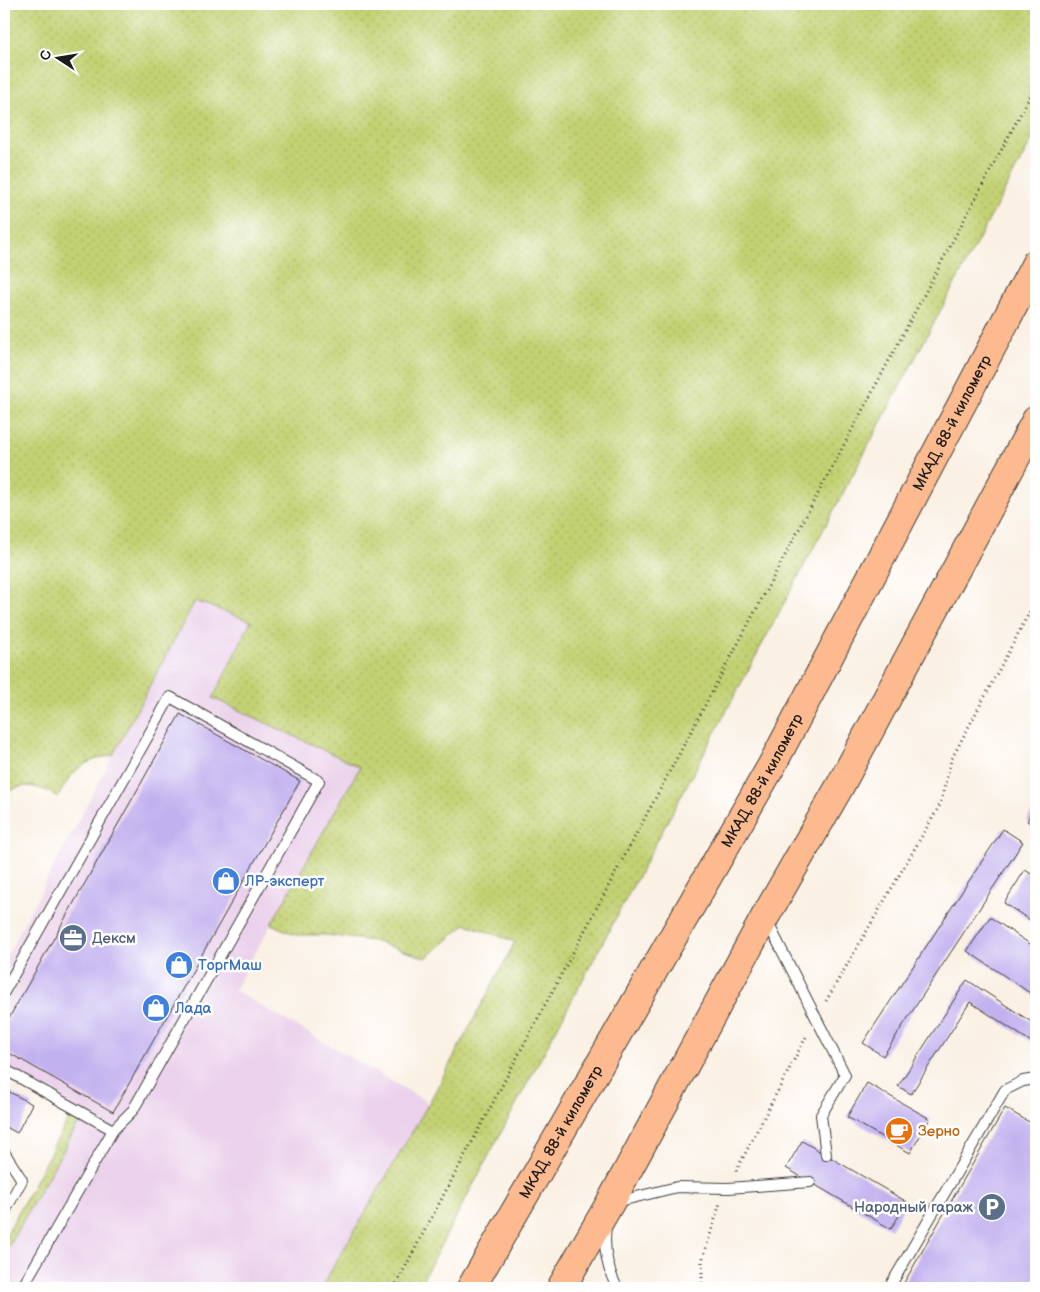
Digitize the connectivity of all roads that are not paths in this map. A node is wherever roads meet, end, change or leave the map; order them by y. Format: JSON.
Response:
{"nodes":[{"id":1,"x":1036,"y":263,"type":"edge"},
{"id":2,"x":1036,"y":420,"type":"edge"},
{"id":3,"x":765,"y":917,"type":"junction"},
{"id":4,"x":4,"y":992,"type":"edge"},
{"id":5,"x":4,"y":1069,"type":"edge"},
{"id":6,"x":1036,"y":1079,"type":"edge"},
{"id":7,"x":113,"y":1130,"type":"junction"},
{"id":8,"x":4,"y":1152,"type":"edge"},
{"id":9,"x":826,"y":1155,"type":"dead end"},
{"id":10,"x":810,"y":1182,"type":"dead end"},
{"id":11,"x":8,"y":1195,"type":"edge"},
{"id":12,"x":610,"y":1203,"type":"junction"},
{"id":13,"x":4,"y":1213,"type":"edge"},
{"id":14,"x":22,"y":1288,"type":"edge"},
{"id":15,"x":471,"y":1288,"type":"edge"},
{"id":16,"x":561,"y":1288,"type":"edge"},
{"id":17,"x":617,"y":1288,"type":"edge"},
{"id":18,"x":889,"y":1288,"type":"edge"}],
"edges":[{"from":1,"to":15,"type":"highway","name":"МКАД, 88-й километр"},
{"from":2,"to":3,"type":"highway"},
{"from":3,"to":9,"type":"lane"},
{"from":3,"to":12,"type":"highway"},
{"from":4,"to":7,"type":"lane"},
{"from":5,"to":7,"type":"lane"},
{"from":6,"to":18,"type":"lane"},
{"from":7,"to":14,"type":"lane"},
{"from":8,"to":11,"type":"lane"},
{"from":10,"to":12,"type":"lane"},
{"from":11,"to":13,"type":"lane"},
{"from":12,"to":16,"type":"highway"},
{"from":12,"to":17,"type":"lane"}]}
